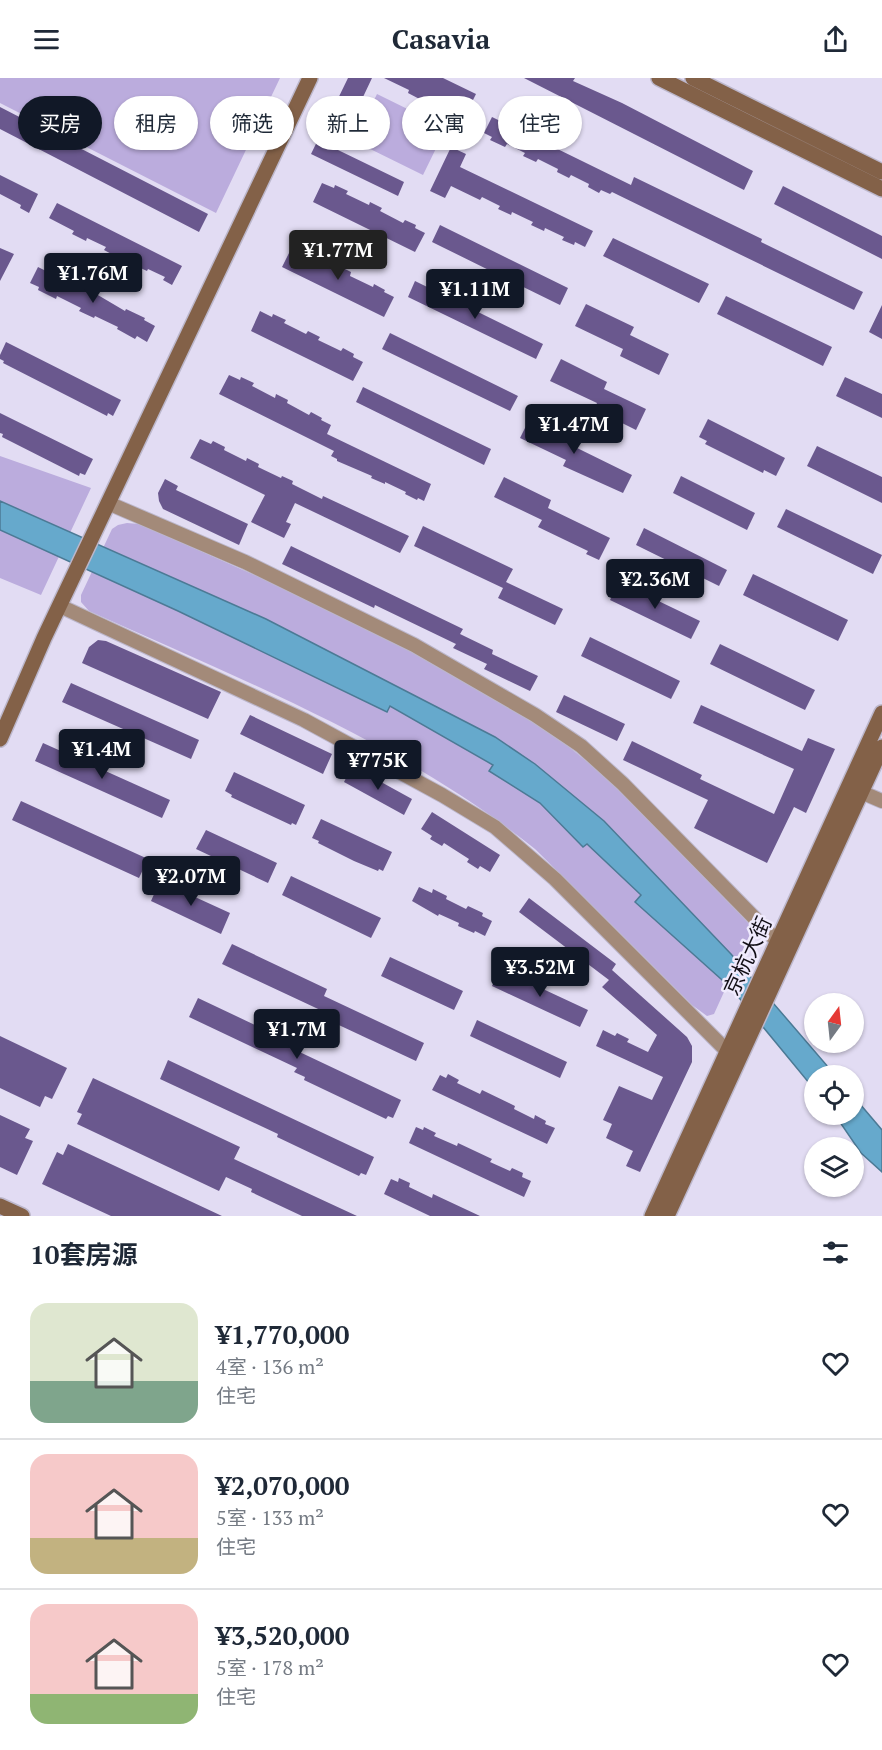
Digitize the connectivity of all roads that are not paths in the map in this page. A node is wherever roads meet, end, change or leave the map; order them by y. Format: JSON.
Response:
{"nodes":[{"id":1,"x":310,"y":78,"type":"edge"},
{"id":2,"x":659,"y":78,"type":"edge"},
{"id":3,"x":693,"y":78,"type":"edge"},
{"id":4,"x":882,"y":172,"type":"edge"},
{"id":5,"x":882,"y":189,"type":"edge"},
{"id":6,"x":108,"y":503,"type":"junction"},
{"id":7,"x":60,"y":606,"type":"junction"},
{"id":8,"x":882,"y":713,"type":"edge"},
{"id":9,"x":0,"y":740,"type":"edge"},
{"id":10,"x":882,"y":747,"type":"edge"},
{"id":11,"x":861,"y":792,"type":"junction"},
{"id":12,"x":882,"y":801,"type":"edge"},
{"id":13,"x":778,"y":942,"type":"junction"},
{"id":14,"x":727,"y":1051,"type":"junction"},
{"id":15,"x":0,"y":1206,"type":"edge"},
{"id":16,"x":22,"y":1216,"type":"edge"},
{"id":17,"x":652,"y":1216,"type":"edge"},
{"id":18,"x":667,"y":1216,"type":"edge"}],
"edges":[{"from":1,"to":6,"type":"main road"},
{"from":2,"to":5,"type":"main road"},
{"from":3,"to":4,"type":"main road"},
{"from":6,"to":7,"type":"main road"},
{"from":6,"to":13,"type":"street"},
{"from":7,"to":9,"type":"main road"},
{"from":7,"to":14,"type":"street"},
{"from":8,"to":13,"type":"main road","name":"京杭大街"},
{"from":10,"to":11,"type":"main road","name":"京杭大街"},
{"from":11,"to":12,"type":"street"},
{"from":11,"to":18,"type":"main road","name":"京杭大街"},
{"from":13,"to":14,"type":"main road","name":"京杭大街"},
{"from":14,"to":17,"type":"main road","name":"京杭大街"},
{"from":15,"to":16,"type":"main road"}]}
